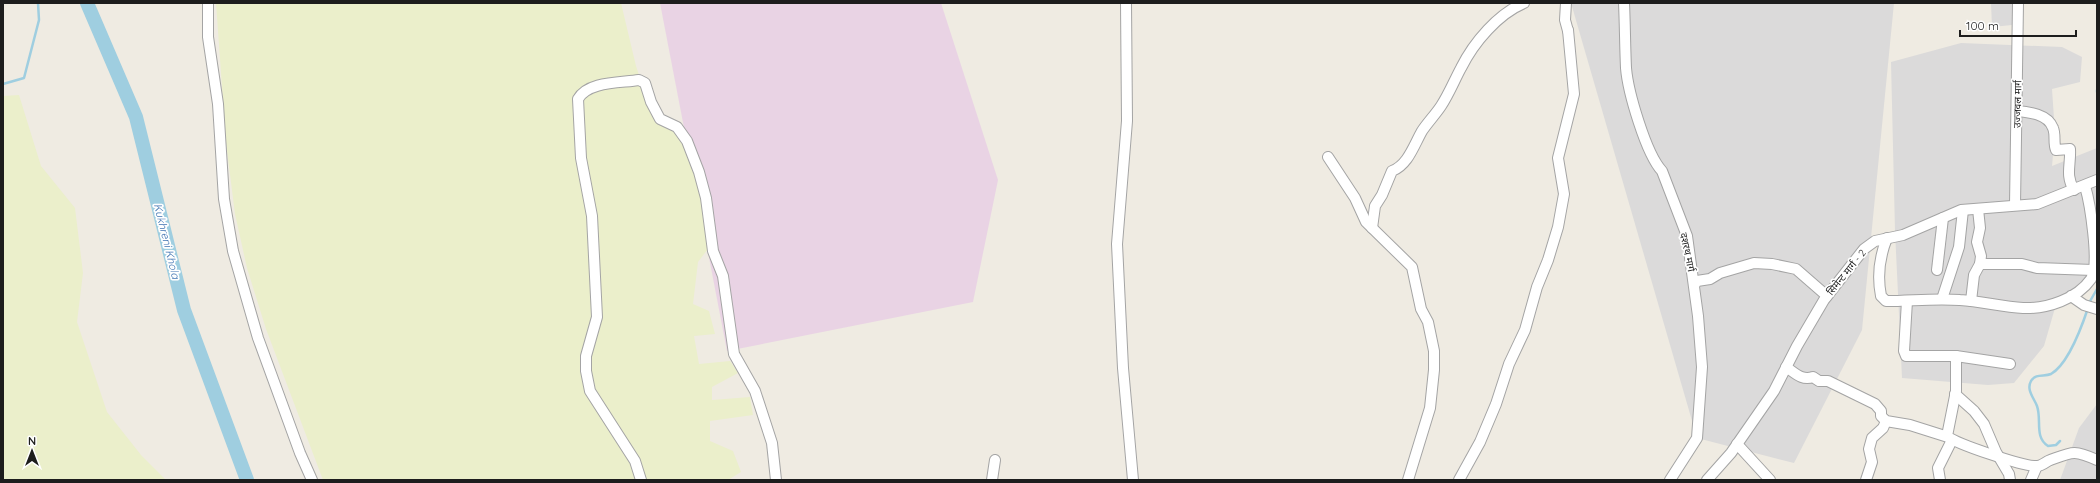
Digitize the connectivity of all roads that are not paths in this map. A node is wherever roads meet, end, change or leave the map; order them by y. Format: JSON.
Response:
{"nodes":[{"id":1,"x":208,"y":3,"type":"edge"},
{"id":2,"x":1126,"y":3,"type":"edge"},
{"id":3,"x":1524,"y":3,"type":"edge"},
{"id":4,"x":1566,"y":3,"type":"edge"},
{"id":5,"x":1624,"y":3,"type":"edge"},
{"id":6,"x":2018,"y":3,"type":"edge"},
{"id":7,"x":2017,"y":111,"type":"junction"},
{"id":8,"x":1328,"y":157,"type":"dead end"},
{"id":9,"x":2097,"y":180,"type":"edge"},
{"id":10,"x":2085,"y":186,"type":"junction"},
{"id":11,"x":2074,"y":190,"type":"junction"},
{"id":12,"x":2015,"y":205,"type":"junction"},
{"id":13,"x":1978,"y":209,"type":"junction"},
{"id":14,"x":1963,"y":210,"type":"junction"},
{"id":15,"x":1943,"y":218,"type":"junction"},
{"id":16,"x":1372,"y":228,"type":"junction"},
{"id":17,"x":1887,"y":238,"type":"junction"},
{"id":18,"x":1980,"y":264,"type":"junction"},
{"id":19,"x":1937,"y":270,"type":"dead end"},
{"id":20,"x":2093,"y":270,"type":"junction"},
{"id":21,"x":1695,"y":284,"type":"junction"},
{"id":22,"x":1827,"y":296,"type":"junction"},
{"id":23,"x":2071,"y":296,"type":"junction"},
{"id":24,"x":1942,"y":299,"type":"junction"},
{"id":25,"x":1907,"y":301,"type":"junction"},
{"id":26,"x":1971,"y":301,"type":"junction"},
{"id":27,"x":2091,"y":307,"type":"edge"},
{"id":28,"x":1956,"y":356,"type":"junction"},
{"id":29,"x":2010,"y":364,"type":"dead end"},
{"id":30,"x":1786,"y":367,"type":"junction"},
{"id":31,"x":1955,"y":394,"type":"junction"},
{"id":32,"x":1886,"y":421,"type":"junction"},
{"id":33,"x":1950,"y":438,"type":"junction"},
{"id":34,"x":1737,"y":444,"type":"junction"},
{"id":35,"x":1998,"y":456,"type":"junction"},
{"id":36,"x":994,"y":460,"type":"dead end"},
{"id":37,"x":2097,"y":460,"type":"edge"},
{"id":38,"x":2037,"y":466,"type":"junction"},
{"id":39,"x":312,"y":480,"type":"edge"},
{"id":40,"x":641,"y":480,"type":"edge"},
{"id":41,"x":776,"y":480,"type":"edge"},
{"id":42,"x":992,"y":480,"type":"edge"},
{"id":43,"x":1133,"y":480,"type":"edge"},
{"id":44,"x":1408,"y":480,"type":"edge"},
{"id":45,"x":1459,"y":480,"type":"edge"},
{"id":46,"x":1670,"y":480,"type":"edge"},
{"id":47,"x":1707,"y":480,"type":"edge"},
{"id":48,"x":1770,"y":480,"type":"edge"},
{"id":49,"x":1866,"y":480,"type":"edge"},
{"id":50,"x":1940,"y":480,"type":"edge"},
{"id":51,"x":2010,"y":480,"type":"edge"},
{"id":52,"x":2031,"y":480,"type":"edge"}],
"edges":[{"from":1,"to":39,"type":"street"},
{"from":2,"to":43,"type":"street"},
{"from":3,"to":16,"type":"street"},
{"from":4,"to":45,"type":"street"},
{"from":5,"to":21,"type":"street","name":"दशरथ मार्ग"},
{"from":6,"to":7,"type":"street","name":"उज्जवल मार्ग"},
{"from":7,"to":11,"type":"street"},
{"from":7,"to":12,"type":"street","name":"उज्जवल मार्ग"},
{"from":8,"to":16,"type":"street"},
{"from":9,"to":10,"type":"street","name":"सिमेन्ट मार्ग - 2"},
{"from":10,"to":11,"type":"street","name":"सिमेन्ट मार्ग - 2"},
{"from":10,"to":20,"type":"street"},
{"from":11,"to":12,"type":"street","name":"सिमेन्ट मार्ग - 2"},
{"from":12,"to":13,"type":"street","name":"सिमेन्ट मार्ग - 2"},
{"from":13,"to":14,"type":"street","name":"सिमेन्ट मार्ग - 2"},
{"from":13,"to":18,"type":"street"},
{"from":14,"to":15,"type":"street","name":"सिमेन्ट मार्ग - 2"},
{"from":14,"to":24,"type":"street"},
{"from":15,"to":17,"type":"street","name":"सिमेन्ट मार्ग - 2"},
{"from":15,"to":19,"type":"street"},
{"from":16,"to":44,"type":"street"},
{"from":17,"to":22,"type":"street","name":"सिमेन्ट मार्ग - 2"},
{"from":17,"to":25,"type":"street"},
{"from":18,"to":20,"type":"street"},
{"from":18,"to":26,"type":"street"},
{"from":20,"to":23,"type":"street"},
{"from":21,"to":22,"type":"street"},
{"from":21,"to":46,"type":"street","name":"दशरथ मार्ग"},
{"from":22,"to":30,"type":"street","name":"सिमेन्ट मार्ग - 2"},
{"from":23,"to":26,"type":"street"},
{"from":23,"to":27,"type":"street"},
{"from":24,"to":25,"type":"street"},
{"from":24,"to":26,"type":"street"},
{"from":25,"to":28,"type":"street"},
{"from":28,"to":29,"type":"street"},
{"from":28,"to":31,"type":"street"},
{"from":30,"to":32,"type":"street"},
{"from":30,"to":34,"type":"street","name":"सिमेन्ट मार्ग - 2"},
{"from":31,"to":33,"type":"street"},
{"from":31,"to":35,"type":"street"},
{"from":32,"to":33,"type":"street"},
{"from":32,"to":49,"type":"street"},
{"from":33,"to":35,"type":"street"},
{"from":33,"to":50,"type":"street"},
{"from":34,"to":47,"type":"street","name":"सिमेन्ट मार्ग - 2"},
{"from":34,"to":48,"type":"street"},
{"from":35,"to":38,"type":"street"},
{"from":35,"to":51,"type":"street"},
{"from":36,"to":42,"type":"street"},
{"from":37,"to":38,"type":"street"},
{"from":38,"to":52,"type":"street"},
{"from":40,"to":41,"type":"street"}]}
